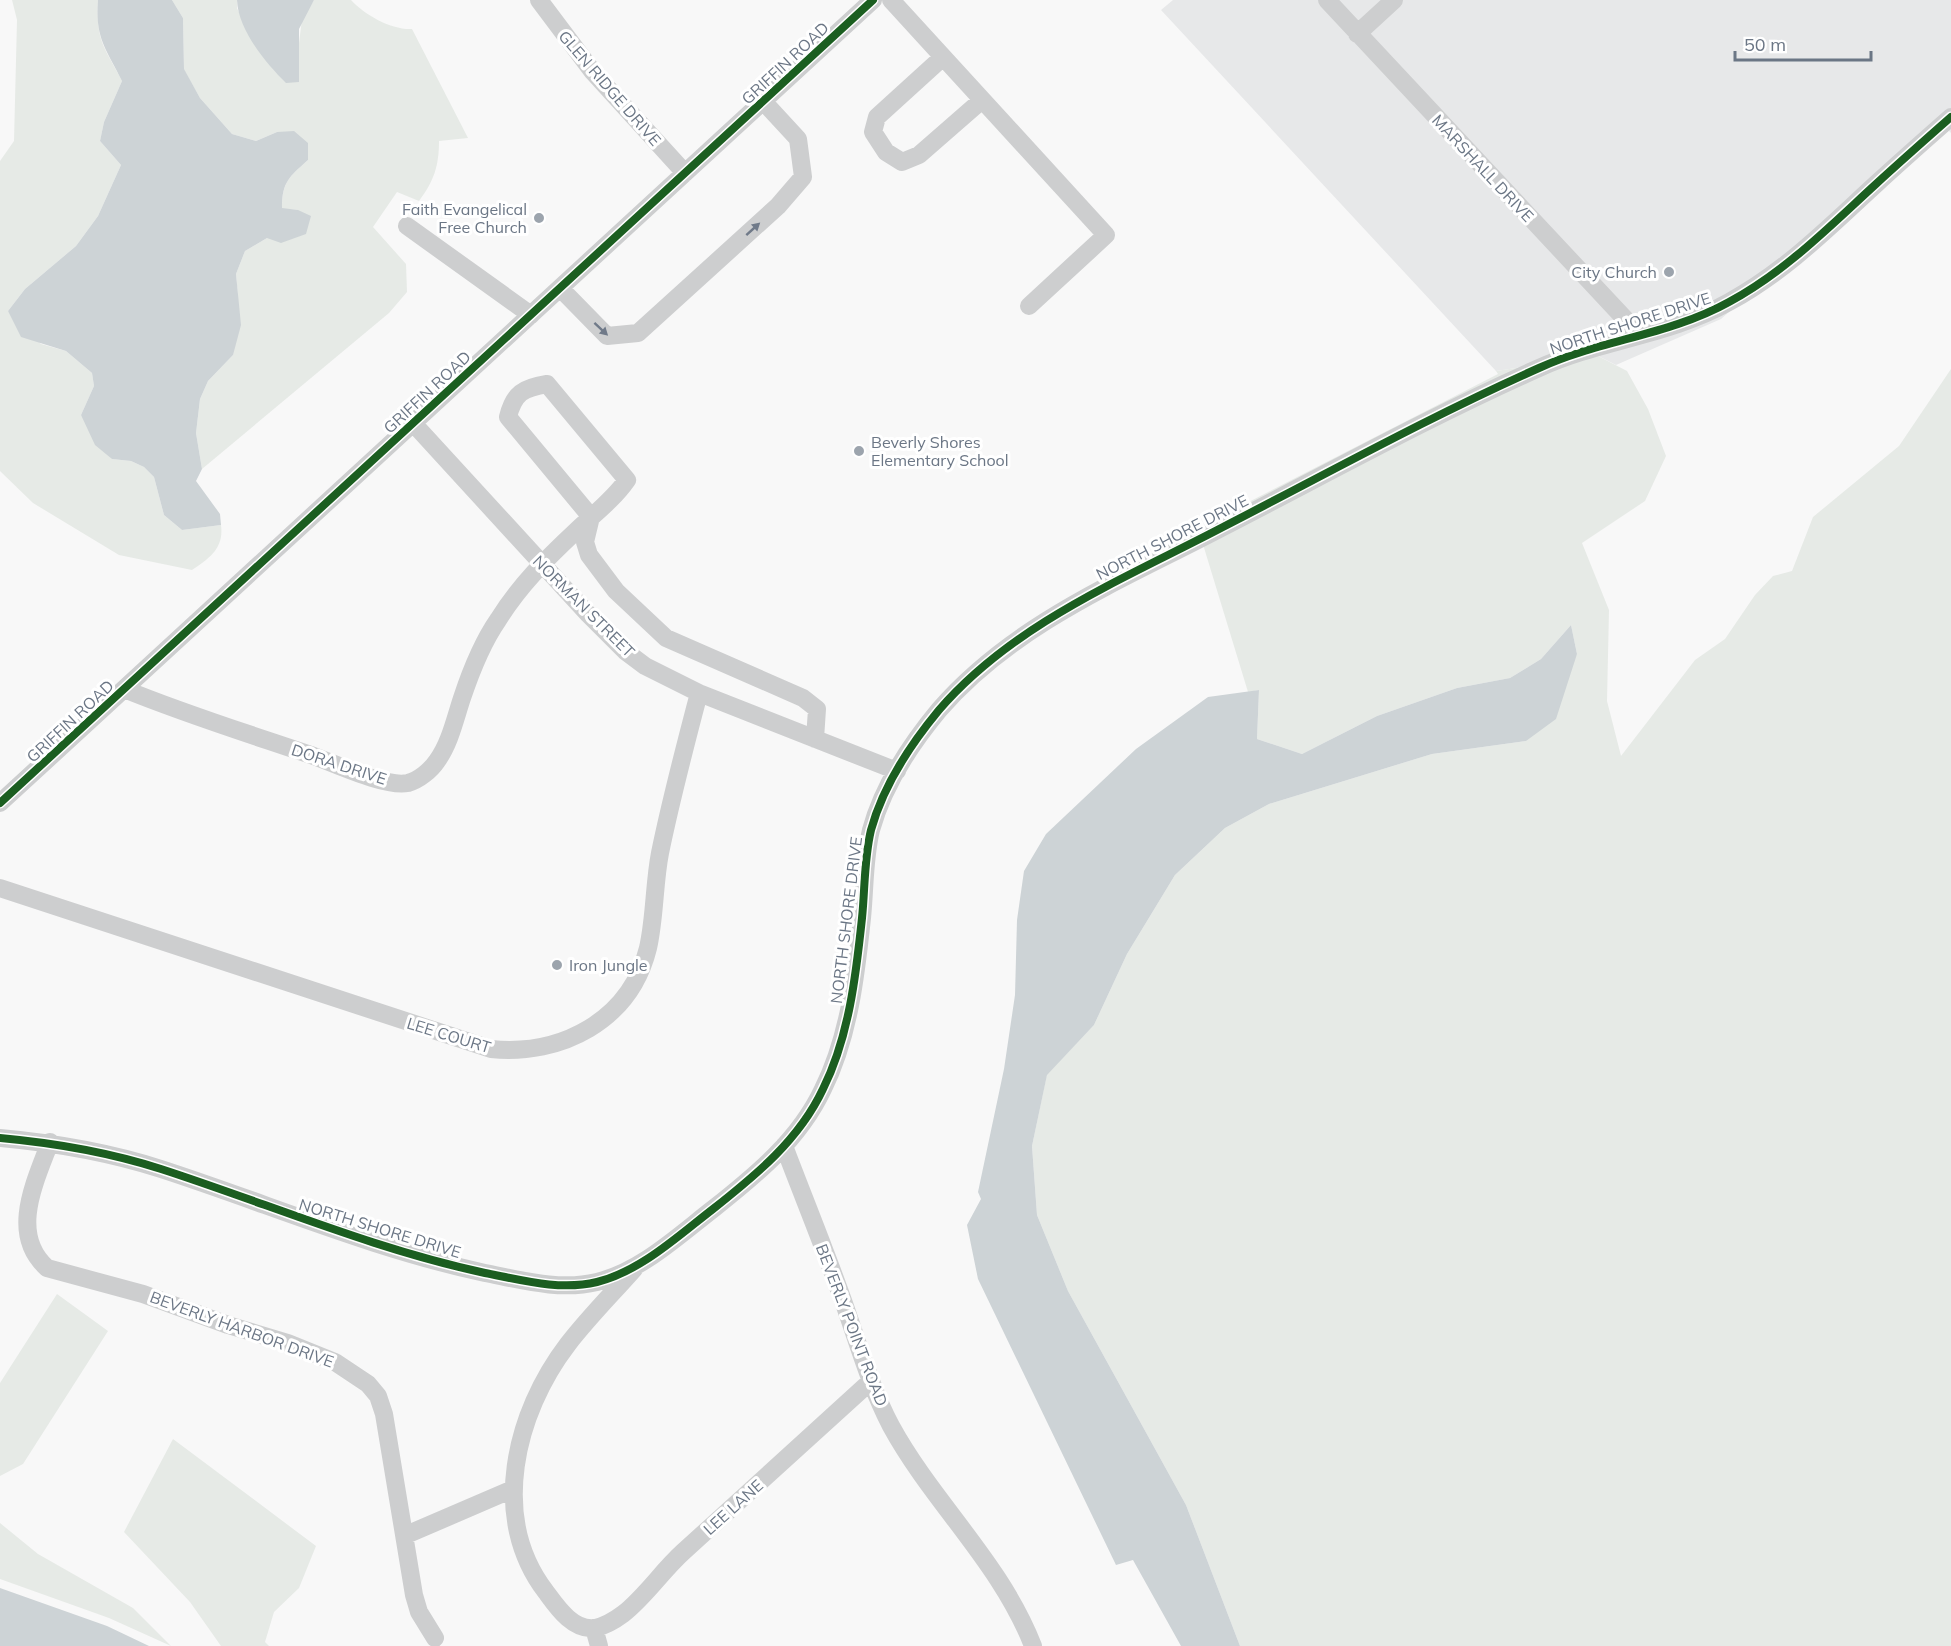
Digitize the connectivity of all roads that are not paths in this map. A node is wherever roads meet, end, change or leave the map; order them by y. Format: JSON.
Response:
{"nodes":[{"id":1,"x":538,"y":0,"type":"edge"},
{"id":2,"x":873,"y":0,"type":"edge"},
{"id":3,"x":891,"y":0,"type":"edge"},
{"id":4,"x":1327,"y":0,"type":"edge"},
{"id":5,"x":1394,"y":0,"type":"edge"},
{"id":6,"x":1357,"y":34,"type":"junction"},
{"id":7,"x":943,"y":57,"type":"junction"},
{"id":8,"x":982,"y":100,"type":"junction"},
{"id":9,"x":763,"y":101,"type":"junction"},
{"id":10,"x":1951,"y":117,"type":"edge"},
{"id":11,"x":685,"y":173,"type":"junction"},
{"id":12,"x":407,"y":226,"type":"dead end"},
{"id":13,"x":560,"y":288,"type":"junction"},
{"id":14,"x":1029,"y":306,"type":"dead end"},
{"id":15,"x":531,"y":315,"type":"junction"},
{"id":16,"x":1640,"y":335,"type":"junction"},
{"id":17,"x":413,"y":423,"type":"junction"},
{"id":18,"x":591,"y":517,"type":"junction"},
{"id":19,"x":542,"y":563,"type":"junction"},
{"id":20,"x":124,"y":689,"type":"junction"},
{"id":21,"x":699,"y":693,"type":"junction"},
{"id":22,"x":815,"y":739,"type":"junction"},
{"id":23,"x":897,"y":771,"type":"junction"},
{"id":24,"x":0,"y":803,"type":"edge"},
{"id":25,"x":0,"y":888,"type":"edge"},
{"id":26,"x":0,"y":1138,"type":"edge"},
{"id":27,"x":50,"y":1142,"type":"junction"},
{"id":28,"x":784,"y":1146,"type":"junction"},
{"id":29,"x":639,"y":1263,"type":"junction"},
{"id":30,"x":871,"y":1382,"type":"junction"},
{"id":31,"x":513,"y":1489,"type":"junction"},
{"id":32,"x":406,"y":1535,"type":"junction"},
{"id":33,"x":594,"y":1628,"type":"junction"},
{"id":34,"x":435,"y":1638,"type":"dead end"},
{"id":35,"x":599,"y":1646,"type":"edge"},
{"id":36,"x":1033,"y":1646,"type":"edge"}],
"edges":[{"from":1,"to":11,"type":"street","name":"GLEN RIDGE DRIVE"},
{"from":2,"to":9,"type":"street","name":"GRIFFIN ROAD"},
{"from":3,"to":7,"type":"street"},
{"from":4,"to":6,"type":"street","name":"MARSHALL DRIVE"},
{"from":5,"to":6,"type":"street"},
{"from":6,"to":16,"type":"street","name":"MARSHALL DRIVE"},
{"from":7,"to":8,"type":"street"},
{"from":7,"to":8,"type":"street"},
{"from":8,"to":14,"type":"street"},
{"from":9,"to":11,"type":"street","name":"GRIFFIN ROAD"},
{"from":13,"to":9,"type":"street","one_way":true},
{"from":10,"to":16,"type":"street","name":"NORTH SHORE DRIVE"},
{"from":11,"to":13,"type":"street","name":"GRIFFIN ROAD"},
{"from":12,"to":15,"type":"street"},
{"from":13,"to":15,"type":"street","name":"GRIFFIN ROAD"},
{"from":15,"to":17,"type":"street","name":"GRIFFIN ROAD"},
{"from":16,"to":23,"type":"street","name":"NORTH SHORE DRIVE"},
{"from":17,"to":19,"type":"street","name":"NORMAN STREET"},
{"from":17,"to":20,"type":"street","name":"GRIFFIN ROAD"},
{"from":18,"to":18,"type":"street","name":"DORA DRIVE"},
{"from":18,"to":19,"type":"street","name":"DORA DRIVE"},
{"from":18,"to":22,"type":"street"},
{"from":19,"to":20,"type":"street","name":"DORA DRIVE"},
{"from":19,"to":21,"type":"street","name":"NORMAN STREET"},
{"from":20,"to":24,"type":"street","name":"GRIFFIN ROAD"},
{"from":21,"to":22,"type":"street","name":"NORMAN STREET"},
{"from":21,"to":25,"type":"street","name":"LEE COURT"},
{"from":22,"to":23,"type":"street","name":"NORMAN STREET"},
{"from":23,"to":28,"type":"street","name":"NORTH SHORE DRIVE"},
{"from":26,"to":27,"type":"street","name":"NORTH SHORE DRIVE"},
{"from":27,"to":29,"type":"street","name":"NORTH SHORE DRIVE"},
{"from":27,"to":32,"type":"street","name":"BEVERLY HARBOR DRIVE"},
{"from":28,"to":29,"type":"street","name":"NORTH SHORE DRIVE"},
{"from":28,"to":30,"type":"street","name":"BEVERLY POINT ROAD"},
{"from":29,"to":31,"type":"street"},
{"from":30,"to":33,"type":"street","name":"LEE LANE"},
{"from":30,"to":36,"type":"street","name":"BEVERLY POINT ROAD"},
{"from":31,"to":32,"type":"street"},
{"from":31,"to":33,"type":"street"},
{"from":32,"to":34,"type":"street","name":"BEVERLY HARBOR DRIVE"},
{"from":33,"to":35,"type":"street"}]}
